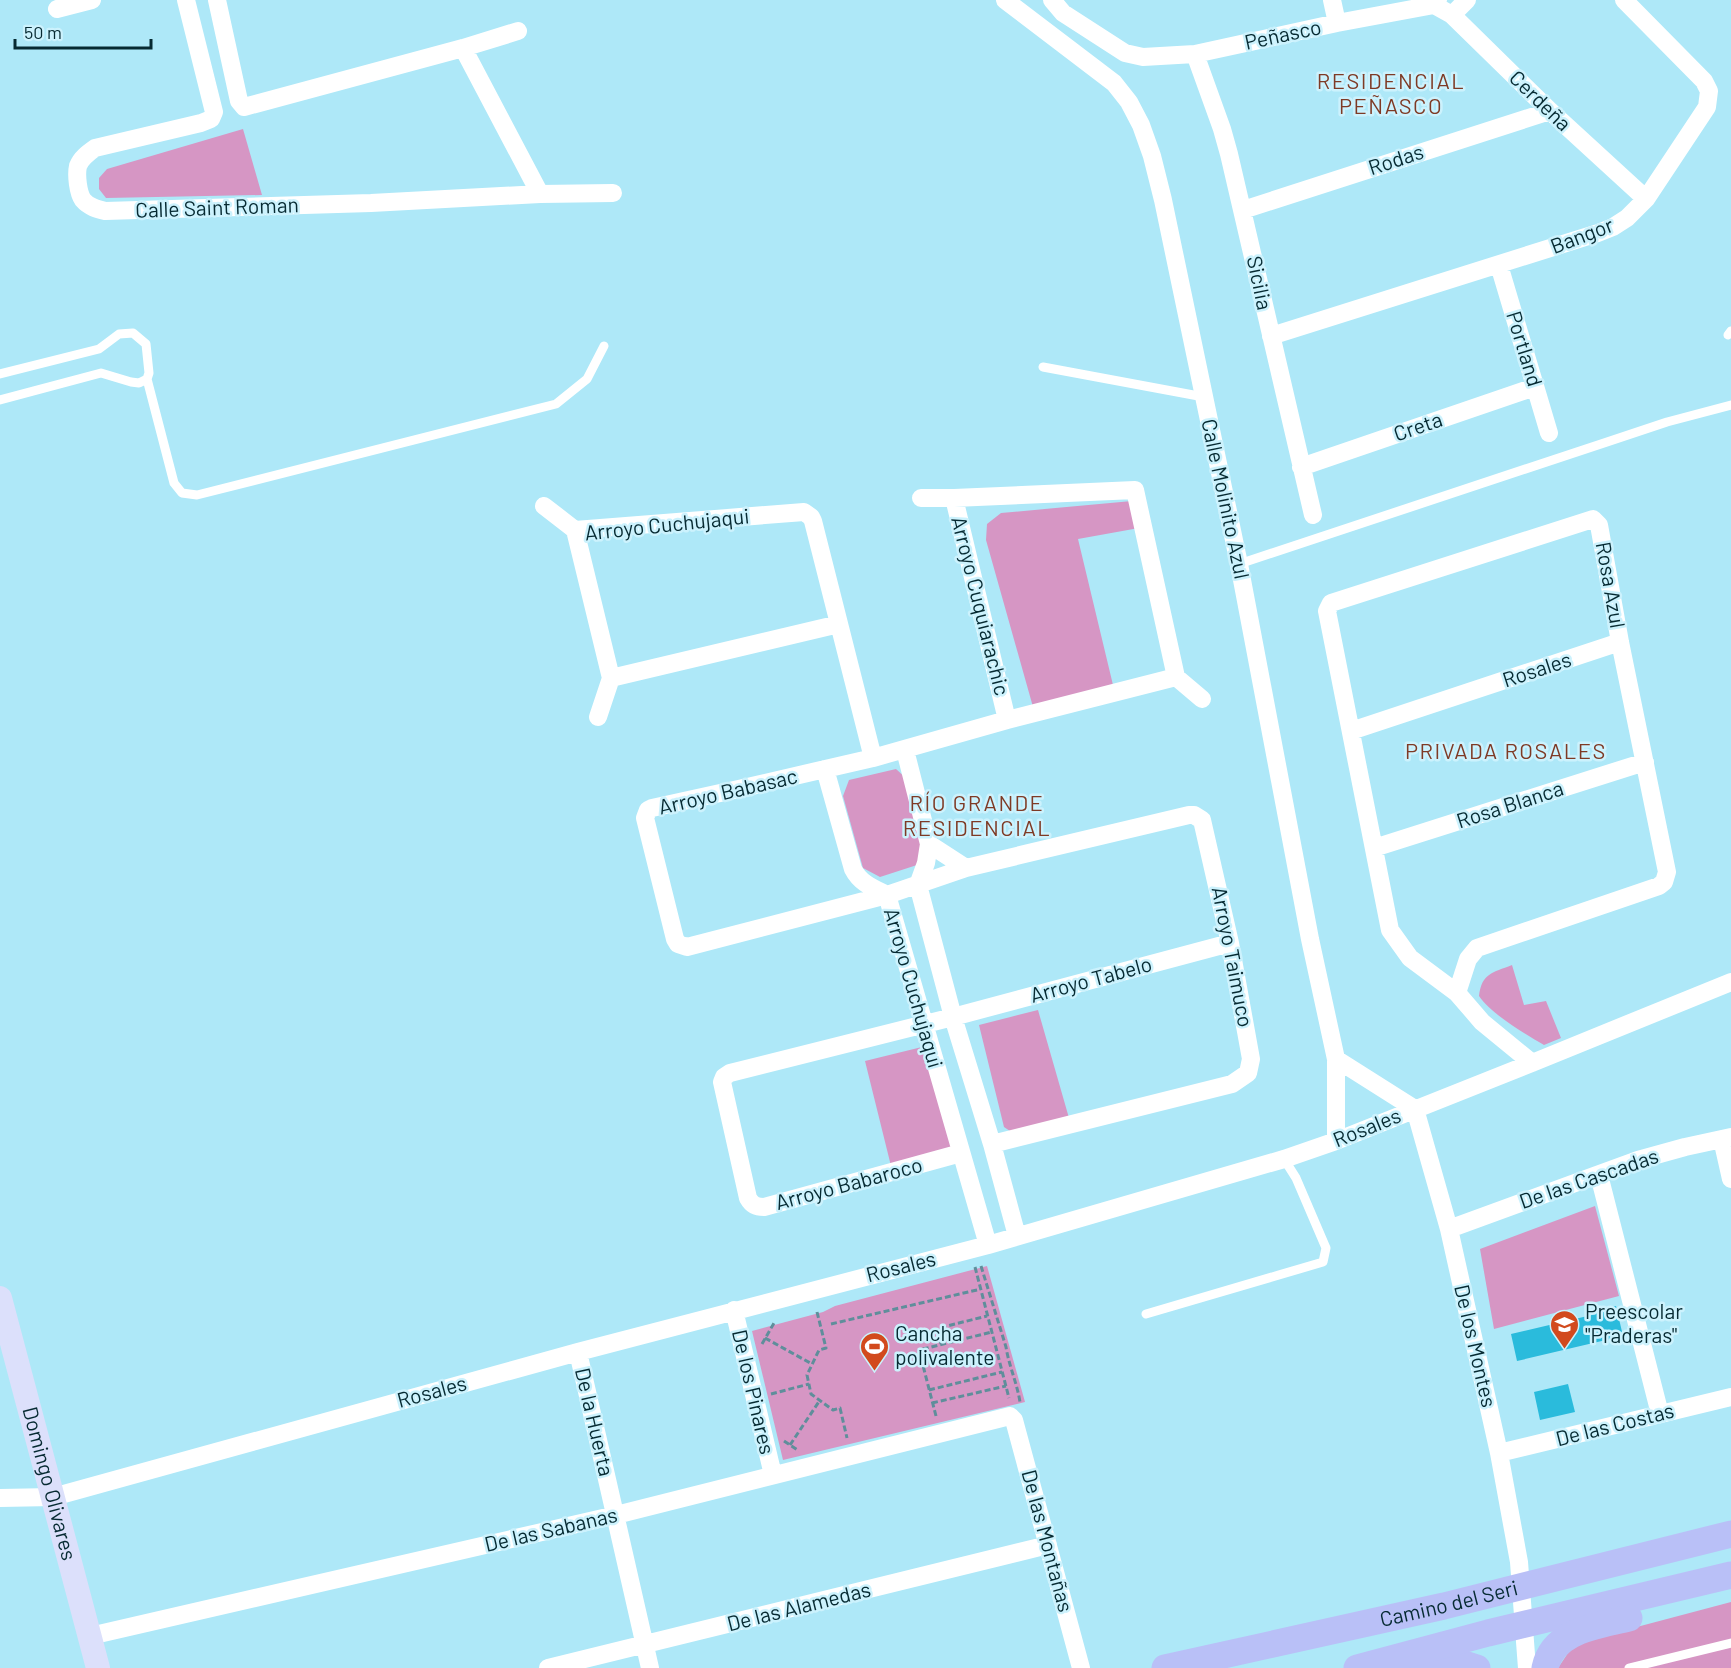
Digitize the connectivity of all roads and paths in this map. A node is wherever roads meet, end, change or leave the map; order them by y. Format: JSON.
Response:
{"nodes":[{"id":1,"x":92,"y":0,"type":"edge"},
{"id":2,"x":186,"y":0,"type":"edge"},
{"id":3,"x":217,"y":0,"type":"edge"},
{"id":4,"x":1005,"y":0,"type":"edge"},
{"id":5,"x":1052,"y":0,"type":"edge"},
{"id":6,"x":1332,"y":0,"type":"edge"},
{"id":7,"x":1467,"y":0,"type":"edge"},
{"id":8,"x":1624,"y":0,"type":"edge"},
{"id":9,"x":1436,"y":2,"type":"edge"},
{"id":10,"x":57,"y":9,"type":"dead end"},
{"id":11,"x":1452,"y":15,"type":"junction"},
{"id":12,"x":1337,"y":23,"type":"junction"},
{"id":13,"x":518,"y":30,"type":"dead end"},
{"id":14,"x":463,"y":48,"type":"junction"},
{"id":15,"x":1195,"y":54,"type":"junction"},
{"id":16,"x":1550,"y":111,"type":"junction"},
{"id":17,"x":614,"y":193,"type":"dead end"},
{"id":18,"x":540,"y":194,"type":"junction"},
{"id":19,"x":1646,"y":199,"type":"junction"},
{"id":20,"x":1243,"y":210,"type":"junction"},
{"id":21,"x":1499,"y":265,"type":"junction"},
{"id":22,"x":1270,"y":336,"type":"junction"},
{"id":23,"x":604,"y":346,"type":"dead end"},
{"id":24,"x":1043,"y":367,"type":"dead end"},
{"id":25,"x":0,"y":374,"type":"edge"},
{"id":26,"x":147,"y":379,"type":"junction"},
{"id":27,"x":1535,"y":387,"type":"junction"},
{"id":28,"x":1204,"y":397,"type":"junction"},
{"id":29,"x":0,"y":400,"type":"edge"},
{"id":30,"x":1731,"y":405,"type":"edge"},
{"id":31,"x":1549,"y":433,"type":"dead end"},
{"id":32,"x":1301,"y":467,"type":"junction"},
{"id":33,"x":921,"y":498,"type":"dead end"},
{"id":34,"x":954,"y":498,"type":"junction"},
{"id":35,"x":544,"y":506,"type":"dead end"},
{"id":36,"x":1313,"y":515,"type":"dead end"},
{"id":37,"x":575,"y":530,"type":"junction"},
{"id":38,"x":1239,"y":564,"type":"junction"},
{"id":39,"x":839,"y":624,"type":"junction"},
{"id":40,"x":1620,"y":642,"type":"junction"},
{"id":41,"x":1176,"y":676,"type":"junction"},
{"id":42,"x":611,"y":678,"type":"junction"},
{"id":43,"x":1202,"y":699,"type":"dead end"},
{"id":44,"x":598,"y":717,"type":"dead end"},
{"id":45,"x":1007,"y":720,"type":"junction"},
{"id":46,"x":1351,"y":731,"type":"junction"},
{"id":47,"x":905,"y":750,"type":"junction"},
{"id":48,"x":873,"y":758,"type":"junction"},
{"id":49,"x":1645,"y":762,"type":"junction"},
{"id":50,"x":825,"y":769,"type":"junction"},
{"id":51,"x":929,"y":844,"type":"junction"},
{"id":52,"x":1374,"y":848,"type":"junction"},
{"id":53,"x":966,"y":868,"type":"junction"},
{"id":54,"x":918,"y":885,"type":"junction"},
{"id":55,"x":887,"y":895,"type":"junction"},
{"id":56,"x":1230,"y":944,"type":"junction"},
{"id":57,"x":1731,"y":982,"type":"edge"},
{"id":58,"x":1457,"y":993,"type":"junction"},
{"id":59,"x":953,"y":1017,"type":"junction"},
{"id":60,"x":924,"y":1024,"type":"junction"},
{"id":61,"x":1336,"y":1059,"type":"junction"},
{"id":62,"x":1532,"y":1064,"type":"junction"},
{"id":63,"x":1415,"y":1109,"type":"junction"},
{"id":64,"x":1726,"y":1138,"type":"edge"},
{"id":65,"x":1336,"y":1141,"type":"junction"},
{"id":66,"x":992,"y":1144,"type":"junction"},
{"id":67,"x":961,"y":1153,"type":"junction"},
{"id":68,"x":1284,"y":1159,"type":"junction"},
{"id":69,"x":1599,"y":1175,"type":"junction"},
{"id":70,"x":1731,"y":1179,"type":"edge"},
{"id":71,"x":1449,"y":1229,"type":"junction"},
{"id":72,"x":1017,"y":1236,"type":"junction"},
{"id":73,"x":988,"y":1245,"type":"junction"},
{"id":74,"x":981,"y":1266,"type":"dead end"},
{"id":75,"x":975,"y":1267,"type":"dead end"},
{"id":76,"x":981,"y":1289,"type":"junction"},
{"id":77,"x":0,"y":1298,"type":"edge"},
{"id":78,"x":734,"y":1310,"type":"junction"},
{"id":79,"x":818,"y":1312,"type":"dead end"},
{"id":80,"x":1146,"y":1314,"type":"dead end"},
{"id":81,"x":988,"y":1316,"type":"junction"},
{"id":82,"x":774,"y":1323,"type":"dead end"},
{"id":83,"x":831,"y":1324,"type":"dead end"},
{"id":84,"x":992,"y":1332,"type":"junction"},
{"id":85,"x":765,"y":1338,"type":"junction"},
{"id":86,"x":941,"y":1344,"type":"junction"},
{"id":87,"x":760,"y":1346,"type":"dead end"},
{"id":88,"x":578,"y":1352,"type":"junction"},
{"id":89,"x":812,"y":1364,"type":"junction"},
{"id":90,"x":1002,"y":1372,"type":"junction"},
{"id":91,"x":809,"y":1384,"type":"junction"},
{"id":92,"x":1006,"y":1386,"type":"junction"},
{"id":93,"x":929,"y":1390,"type":"junction"},
{"id":94,"x":766,"y":1395,"type":"dead end"},
{"id":95,"x":1731,"y":1397,"type":"edge"},
{"id":96,"x":819,"y":1400,"type":"junction"},
{"id":97,"x":932,"y":1403,"type":"junction"},
{"id":98,"x":1013,"y":1407,"type":"junction"},
{"id":99,"x":1660,"y":1414,"type":"junction"},
{"id":100,"x":936,"y":1416,"type":"dead end"},
{"id":101,"x":783,"y":1440,"type":"dead end"},
{"id":102,"x":790,"y":1445,"type":"junction"},
{"id":103,"x":849,"y":1446,"type":"dead end"},
{"id":104,"x":1499,"y":1453,"type":"junction"},
{"id":105,"x":806,"y":1456,"type":"dead end"},
{"id":106,"x":773,"y":1474,"type":"junction"},
{"id":107,"x":27,"y":1497,"type":"junction"},
{"id":108,"x":53,"y":1497,"type":"junction"},
{"id":109,"x":0,"y":1498,"type":"edge"},
{"id":110,"x":0,"y":1509,"type":"edge"},
{"id":111,"x":616,"y":1515,"type":"junction"},
{"id":112,"x":1731,"y":1534,"type":"edge"},
{"id":113,"x":1048,"y":1545,"type":"junction"},
{"id":114,"x":1731,"y":1575,"type":"edge"},
{"id":115,"x":1703,"y":1581,"type":"junction"},
{"id":116,"x":1521,"y":1586,"type":"junction"},
{"id":117,"x":1525,"y":1625,"type":"junction"},
{"id":118,"x":90,"y":1636,"type":"junction"},
{"id":119,"x":1731,"y":1643,"type":"edge"},
{"id":120,"x":645,"y":1646,"type":"junction"},
{"id":121,"x":98,"y":1668,"type":"edge"},
{"id":122,"x":548,"y":1668,"type":"edge"},
{"id":123,"x":650,"y":1668,"type":"edge"},
{"id":124,"x":1081,"y":1668,"type":"edge"},
{"id":125,"x":1165,"y":1668,"type":"edge"},
{"id":126,"x":1357,"y":1668,"type":"edge"},
{"id":127,"x":1389,"y":1668,"type":"edge"},
{"id":128,"x":1477,"y":1668,"type":"edge"},
{"id":129,"x":1527,"y":1668,"type":"edge"},
{"id":130,"x":1545,"y":1668,"type":"edge"},
{"id":131,"x":1629,"y":1668,"type":"edge"}],
"edges":[{"from":1,"to":10,"type":"street"},
{"from":2,"to":18,"type":"street","name":"Calle Saint Roman"},
{"from":3,"to":14,"type":"street"},
{"from":4,"to":28,"type":"street","name":"Calle Molinito Azul"},
{"from":5,"to":15,"type":"street","name":"Peñasco"},
{"from":6,"to":12,"type":"street"},
{"from":7,"to":11,"type":"street"},
{"from":8,"to":19,"type":"street","name":"Bangor"},
{"from":9,"to":11,"type":"street","name":"Cerdeña"},
{"from":9,"to":12,"type":"street","name":"Peñasco"},
{"from":11,"to":16,"type":"street","name":"Cerdeña"},
{"from":12,"to":15,"type":"street","name":"Peñasco"},
{"from":13,"to":14,"type":"street"},
{"from":14,"to":18,"type":"street"},
{"from":15,"to":20,"type":"street","name":"Sicilia"},
{"from":16,"to":19,"type":"street","name":"Cerdeña"},
{"from":16,"to":20,"type":"street","name":"Rodas"},
{"from":17,"to":18,"type":"street","name":"Calle Saint Roman"},
{"from":19,"to":21,"type":"street","name":"Bangor"},
{"from":20,"to":22,"type":"street","name":"Sicilia"},
{"from":21,"to":22,"type":"street","name":"Bangor"},
{"from":21,"to":27,"type":"street","name":"Portland"},
{"from":22,"to":32,"type":"street","name":"Sicilia"},
{"from":23,"to":26,"type":"lane"},
{"from":24,"to":28,"type":"lane"},
{"from":25,"to":26,"type":"lane"},
{"from":26,"to":29,"type":"lane"},
{"from":27,"to":31,"type":"street","name":"Portland"},
{"from":27,"to":32,"type":"street","name":"Creta"},
{"from":28,"to":38,"type":"street","name":"Calle Molinito Azul"},
{"from":30,"to":38,"type":"lane"},
{"from":32,"to":36,"type":"street","name":"Sicilia"},
{"from":33,"to":34,"type":"street"},
{"from":34,"to":41,"type":"street","name":"Arroyo Cuquiarachic"},
{"from":34,"to":45,"type":"street","name":"Arroyo Cuquiarachic"},
{"from":35,"to":37,"type":"street"},
{"from":37,"to":39,"type":"street","name":"Arroyo Cuchujaqui"},
{"from":37,"to":42,"type":"street","name":"Arroyo Cuchujaqui"},
{"from":38,"to":61,"type":"street","name":"Calle Molinito Azul"},
{"from":39,"to":42,"type":"street"},
{"from":39,"to":48,"type":"street","name":"Arroyo Cuchujaqui"},
{"from":40,"to":46,"type":"street","name":"Rosales"},
{"from":40,"to":46,"type":"street","name":"Rosa Azul"},
{"from":40,"to":49,"type":"street","name":"Rosa Azul"},
{"from":41,"to":43,"type":"street"},
{"from":41,"to":45,"type":"street","name":"Arroyo Cuquiarachic"},
{"from":42,"to":44,"type":"street"},
{"from":45,"to":47,"type":"street","name":"Arroyo Cuquiarachic"},
{"from":46,"to":52,"type":"street"},
{"from":47,"to":48,"type":"street","name":"Arroyo Cuquiarachic"},
{"from":47,"to":51,"type":"street","name":"Arroyo Cuchujaqui"},
{"from":48,"to":50,"type":"street","name":"Arroyo Babasac"},
{"from":49,"to":52,"type":"street","name":"Rosa Blanca"},
{"from":49,"to":58,"type":"street","name":"Rosa Azul"},
{"from":50,"to":55,"type":"street","name":"Arroyo Cuchujaqui"},
{"from":50,"to":55,"type":"street","name":"Arroyo Babasac"},
{"from":51,"to":53,"type":"street"},
{"from":51,"to":54,"type":"street","name":"Arroyo Cuchujaqui"},
{"from":52,"to":58,"type":"street"},
{"from":53,"to":54,"type":"street","name":"Arroyo Taimuco"},
{"from":53,"to":56,"type":"street","name":"Arroyo Taimuco"},
{"from":54,"to":55,"type":"street","name":"Arroyo Taimuco"},
{"from":54,"to":59,"type":"street","name":"Arroyo Cuchujaqui"},
{"from":55,"to":60,"type":"street","name":"Arroyo Cuchujaqui"},
{"from":56,"to":59,"type":"street","name":"Arroyo Tabelo"},
{"from":56,"to":66,"type":"street","name":"Arroyo Taimuco"},
{"from":57,"to":62,"type":"street","name":"Rosales"},
{"from":58,"to":62,"type":"street"},
{"from":59,"to":60,"type":"street","name":"Arroyo Tabelo"},
{"from":59,"to":66,"type":"street","name":"Arroyo Cuchujaqui"},
{"from":60,"to":67,"type":"street","name":"Arroyo Cuchujaqui"},
{"from":60,"to":67,"type":"street","name":"Arroyo Babaroco"},
{"from":61,"to":63,"type":"street"},
{"from":61,"to":65,"type":"street","name":"Calle Molinito Azul"},
{"from":62,"to":63,"type":"street","name":"Rosales"},
{"from":63,"to":65,"type":"street","name":"Rosales"},
{"from":63,"to":71,"type":"street","name":"De los Montes"},
{"from":64,"to":69,"type":"street","name":"De las Cascadas"},
{"from":64,"to":70,"type":"street"},
{"from":65,"to":68,"type":"street","name":"Rosales"},
{"from":66,"to":72,"type":"street","name":"Arroyo Cuchujaqui"},
{"from":67,"to":73,"type":"street","name":"Arroyo Cuchujaqui"},
{"from":68,"to":72,"type":"street","name":"Rosales"},
{"from":68,"to":80,"type":"lane"},
{"from":69,"to":71,"type":"street","name":"De las Cascadas"},
{"from":69,"to":99,"type":"street"},
{"from":71,"to":104,"type":"street","name":"De los Montes"},
{"from":72,"to":73,"type":"street","name":"Rosales"},
{"from":73,"to":78,"type":"street","name":"Rosales"},
{"from":74,"to":98,"type":"path"},
{"from":75,"to":76,"type":"path"},
{"from":76,"to":81,"type":"path"},
{"from":76,"to":83,"type":"path"},
{"from":77,"to":108,"type":"main road","name":"Domingo Olivares"},
{"from":78,"to":88,"type":"street","name":"Rosales"},
{"from":78,"to":106,"type":"street","name":"De los Pinares"},
{"from":79,"to":89,"type":"path"},
{"from":81,"to":84,"type":"path"},
{"from":81,"to":86,"type":"path"},
{"from":82,"to":85,"type":"path"},
{"from":84,"to":86,"type":"path"},
{"from":84,"to":90,"type":"path"},
{"from":85,"to":87,"type":"path"},
{"from":85,"to":89,"type":"path"},
{"from":86,"to":93,"type":"path"},
{"from":88,"to":108,"type":"street","name":"Rosales"},
{"from":88,"to":111,"type":"street","name":"De la Huerta"},
{"from":89,"to":91,"type":"path"},
{"from":90,"to":92,"type":"path"},
{"from":90,"to":93,"type":"path"},
{"from":91,"to":94,"type":"path"},
{"from":91,"to":96,"type":"path"},
{"from":92,"to":97,"type":"path"},
{"from":92,"to":98,"type":"path"},
{"from":93,"to":97,"type":"path"},
{"from":95,"to":99,"type":"street","name":"De las Costas"},
{"from":96,"to":102,"type":"path"},
{"from":96,"to":103,"type":"path"},
{"from":97,"to":100,"type":"path"},
{"from":98,"to":106,"type":"street","name":"De las Sabanas"},
{"from":98,"to":113,"type":"street","name":"De las Montañas"},
{"from":99,"to":104,"type":"street","name":"De las Costas"},
{"from":101,"to":102,"type":"path"},
{"from":102,"to":105,"type":"path"},
{"from":104,"to":116,"type":"street","name":"De los Montes"},
{"from":106,"to":111,"type":"street","name":"De las Sabanas"},
{"from":107,"to":108,"type":"street","name":"Rosales"},
{"from":107,"to":109,"type":"street","name":"Rosales"},
{"from":107,"to":110,"type":"lane"},
{"from":108,"to":118,"type":"main road","name":"Domingo Olivares"},
{"from":111,"to":118,"type":"street","name":"De las Sabanas"},
{"from":111,"to":120,"type":"street","name":"De la Huerta"},
{"from":112,"to":116,"type":"main road","name":"Camino del Seri"},
{"from":113,"to":120,"type":"street","name":"De las Alamedas"},
{"from":113,"to":124,"type":"street","name":"De las Montañas"},
{"from":114,"to":115,"type":"main road","name":"Camino del Seri"},
{"from":115,"to":117,"type":"main road","name":"Camino del Seri"},
{"from":115,"to":130,"type":"main road"},
{"from":116,"to":117,"type":"street","name":"De los Montes"},
{"from":116,"to":125,"type":"main road","name":"Camino del Seri"},
{"from":117,"to":126,"type":"main road","name":"Camino del Seri"},
{"from":117,"to":129,"type":"street","name":"De los Montes"},
{"from":118,"to":121,"type":"main road","name":"Domingo Olivares"},
{"from":119,"to":131,"type":"lane"},
{"from":120,"to":122,"type":"street","name":"De las Alamedas"},
{"from":120,"to":123,"type":"street","name":"De la Huerta"},
{"from":127,"to":128,"type":"main road"}]}
